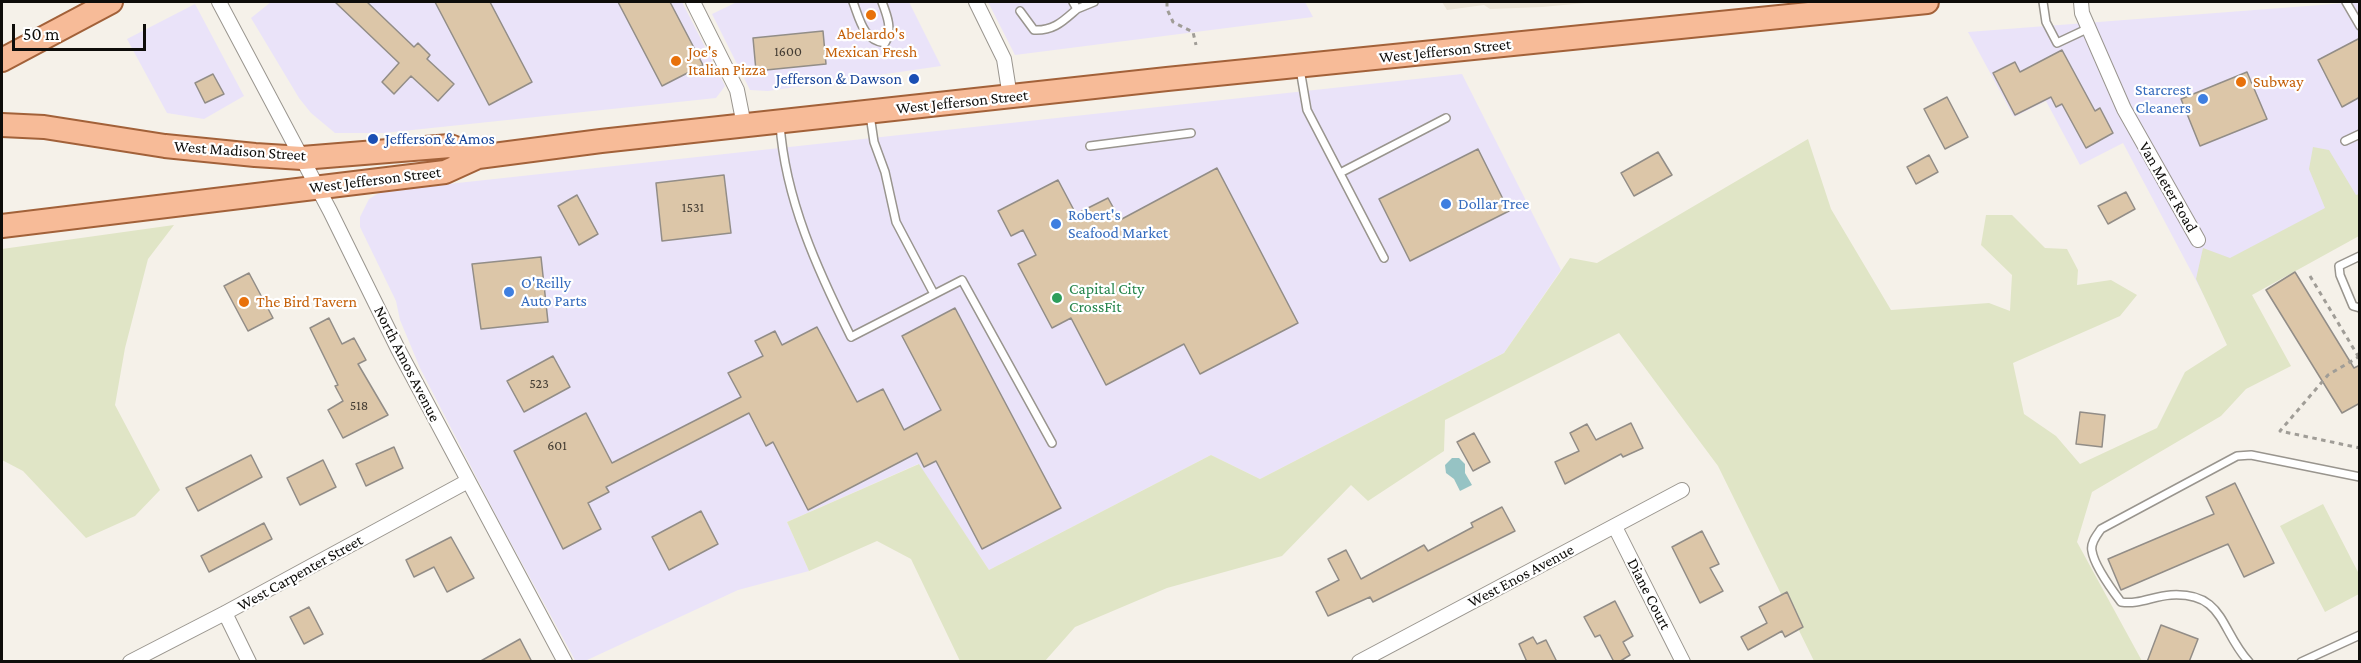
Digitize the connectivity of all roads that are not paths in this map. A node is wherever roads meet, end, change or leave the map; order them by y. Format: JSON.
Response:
{"nodes":[{"id":1,"x":111,"y":2,"type":"edge"},
{"id":2,"x":219,"y":2,"type":"edge"},
{"id":3,"x":693,"y":2,"type":"edge"},
{"id":4,"x":853,"y":2,"type":"edge"},
{"id":5,"x":882,"y":2,"type":"edge"},
{"id":6,"x":976,"y":2,"type":"edge"},
{"id":7,"x":1073,"y":2,"type":"edge"},
{"id":8,"x":1094,"y":2,"type":"edge"},
{"id":9,"x":1927,"y":2,"type":"edge"},
{"id":10,"x":2043,"y":2,"type":"edge"},
{"id":11,"x":2081,"y":2,"type":"edge"},
{"id":12,"x":2346,"y":2,"type":"edge"},
{"id":13,"x":1885,"y":3,"type":"edge"},
{"id":14,"x":1077,"y":9,"type":"junction"},
{"id":15,"x":1020,"y":11,"type":"dead end"},
{"id":16,"x":2360,"y":26,"type":"edge"},
{"id":17,"x":2089,"y":28,"type":"junction"},
{"id":18,"x":2,"y":60,"type":"edge"},
{"id":19,"x":1300,"y":66,"type":"junction"},
{"id":20,"x":1010,"y":97,"type":"junction"},
{"id":21,"x":870,"y":111,"type":"junction"},
{"id":22,"x":1446,"y":118,"type":"dead end"},
{"id":23,"x":780,"y":122,"type":"junction"},
{"id":24,"x":2,"y":125,"type":"edge"},
{"id":25,"x":744,"y":125,"type":"junction"},
{"id":26,"x":1191,"y":133,"type":"dead end"},
{"id":27,"x":2360,"y":134,"type":"edge"},
{"id":28,"x":2345,"y":141,"type":"dead end"},
{"id":29,"x":1090,"y":146,"type":"dead end"},
{"id":30,"x":478,"y":157,"type":"junction"},
{"id":31,"x":302,"y":158,"type":"junction"},
{"id":32,"x":1340,"y":172,"type":"junction"},
{"id":33,"x":317,"y":187,"type":"junction"},
{"id":34,"x":2,"y":226,"type":"edge"},
{"id":35,"x":2198,"y":240,"type":"dead end"},
{"id":36,"x":2360,"y":256,"type":"edge"},
{"id":37,"x":1384,"y":258,"type":"dead end"},
{"id":38,"x":934,"y":294,"type":"junction"},
{"id":39,"x":2360,"y":308,"type":"edge"},
{"id":40,"x":1052,"y":443,"type":"dead end"},
{"id":41,"x":2360,"y":477,"type":"edge"},
{"id":42,"x":468,"y":481,"type":"junction"},
{"id":43,"x":1682,"y":490,"type":"dead end"},
{"id":44,"x":1615,"y":527,"type":"junction"},
{"id":45,"x":225,"y":613,"type":"junction"},
{"id":46,"x":2360,"y":635,"type":"edge"},
{"id":47,"x":130,"y":662,"type":"edge"},
{"id":48,"x":249,"y":662,"type":"edge"},
{"id":49,"x":565,"y":662,"type":"edge"},
{"id":50,"x":1359,"y":662,"type":"edge"},
{"id":51,"x":1683,"y":662,"type":"edge"},
{"id":52,"x":2249,"y":662,"type":"edge"},
{"id":53,"x":2301,"y":662,"type":"edge"}],
"edges":[{"from":1,"to":18,"type":"main road"},
{"from":2,"to":31,"type":"street","name":"North Amos Avenue"},
{"from":3,"to":25,"type":"street"},
{"from":4,"to":5,"type":"lane"},
{"from":6,"to":20,"type":"street"},
{"from":7,"to":14,"type":"lane"},
{"from":8,"to":14,"type":"lane"},
{"from":9,"to":13,"type":"main road","name":"West Jefferson Street"},
{"from":10,"to":17,"type":"lane"},
{"from":11,"to":17,"type":"street","name":"Van Meter Road"},
{"from":12,"to":16,"type":"lane"},
{"from":13,"to":19,"type":"main road","name":"West Jefferson Street"},
{"from":14,"to":15,"type":"lane"},
{"from":17,"to":35,"type":"street","name":"Van Meter Road"},
{"from":19,"to":20,"type":"main road","name":"West Jefferson Street"},
{"from":19,"to":32,"type":"lane"},
{"from":20,"to":21,"type":"main road","name":"West Jefferson Street"},
{"from":21,"to":23,"type":"main road","name":"West Jefferson Street"},
{"from":21,"to":38,"type":"lane"},
{"from":22,"to":32,"type":"lane"},
{"from":23,"to":25,"type":"main road","name":"West Jefferson Street"},
{"from":23,"to":38,"type":"lane"},
{"from":24,"to":31,"type":"main road","name":"West Madison Street"},
{"from":25,"to":30,"type":"main road","name":"West Jefferson Street"},
{"from":26,"to":29,"type":"lane"},
{"from":27,"to":28,"type":"lane"},
{"from":30,"to":31,"type":"main road","name":"West Madison Street"},
{"from":30,"to":33,"type":"main road","name":"West Jefferson Street"},
{"from":31,"to":33,"type":"street","name":"North Amos Avenue"},
{"from":32,"to":37,"type":"lane"},
{"from":33,"to":34,"type":"main road","name":"West Jefferson Street"},
{"from":33,"to":42,"type":"street","name":"North Amos Avenue"},
{"from":36,"to":39,"type":"lane"},
{"from":38,"to":40,"type":"lane"},
{"from":41,"to":52,"type":"lane"},
{"from":42,"to":45,"type":"street","name":"West Carpenter Street"},
{"from":42,"to":49,"type":"street","name":"North Amos Avenue"},
{"from":43,"to":44,"type":"street","name":"West Enos Avenue"},
{"from":44,"to":50,"type":"street","name":"West Enos Avenue"},
{"from":44,"to":51,"type":"street","name":"Diane Court"},
{"from":45,"to":47,"type":"street","name":"West Carpenter Street"},
{"from":45,"to":48,"type":"street"},
{"from":46,"to":53,"type":"lane"}]}
